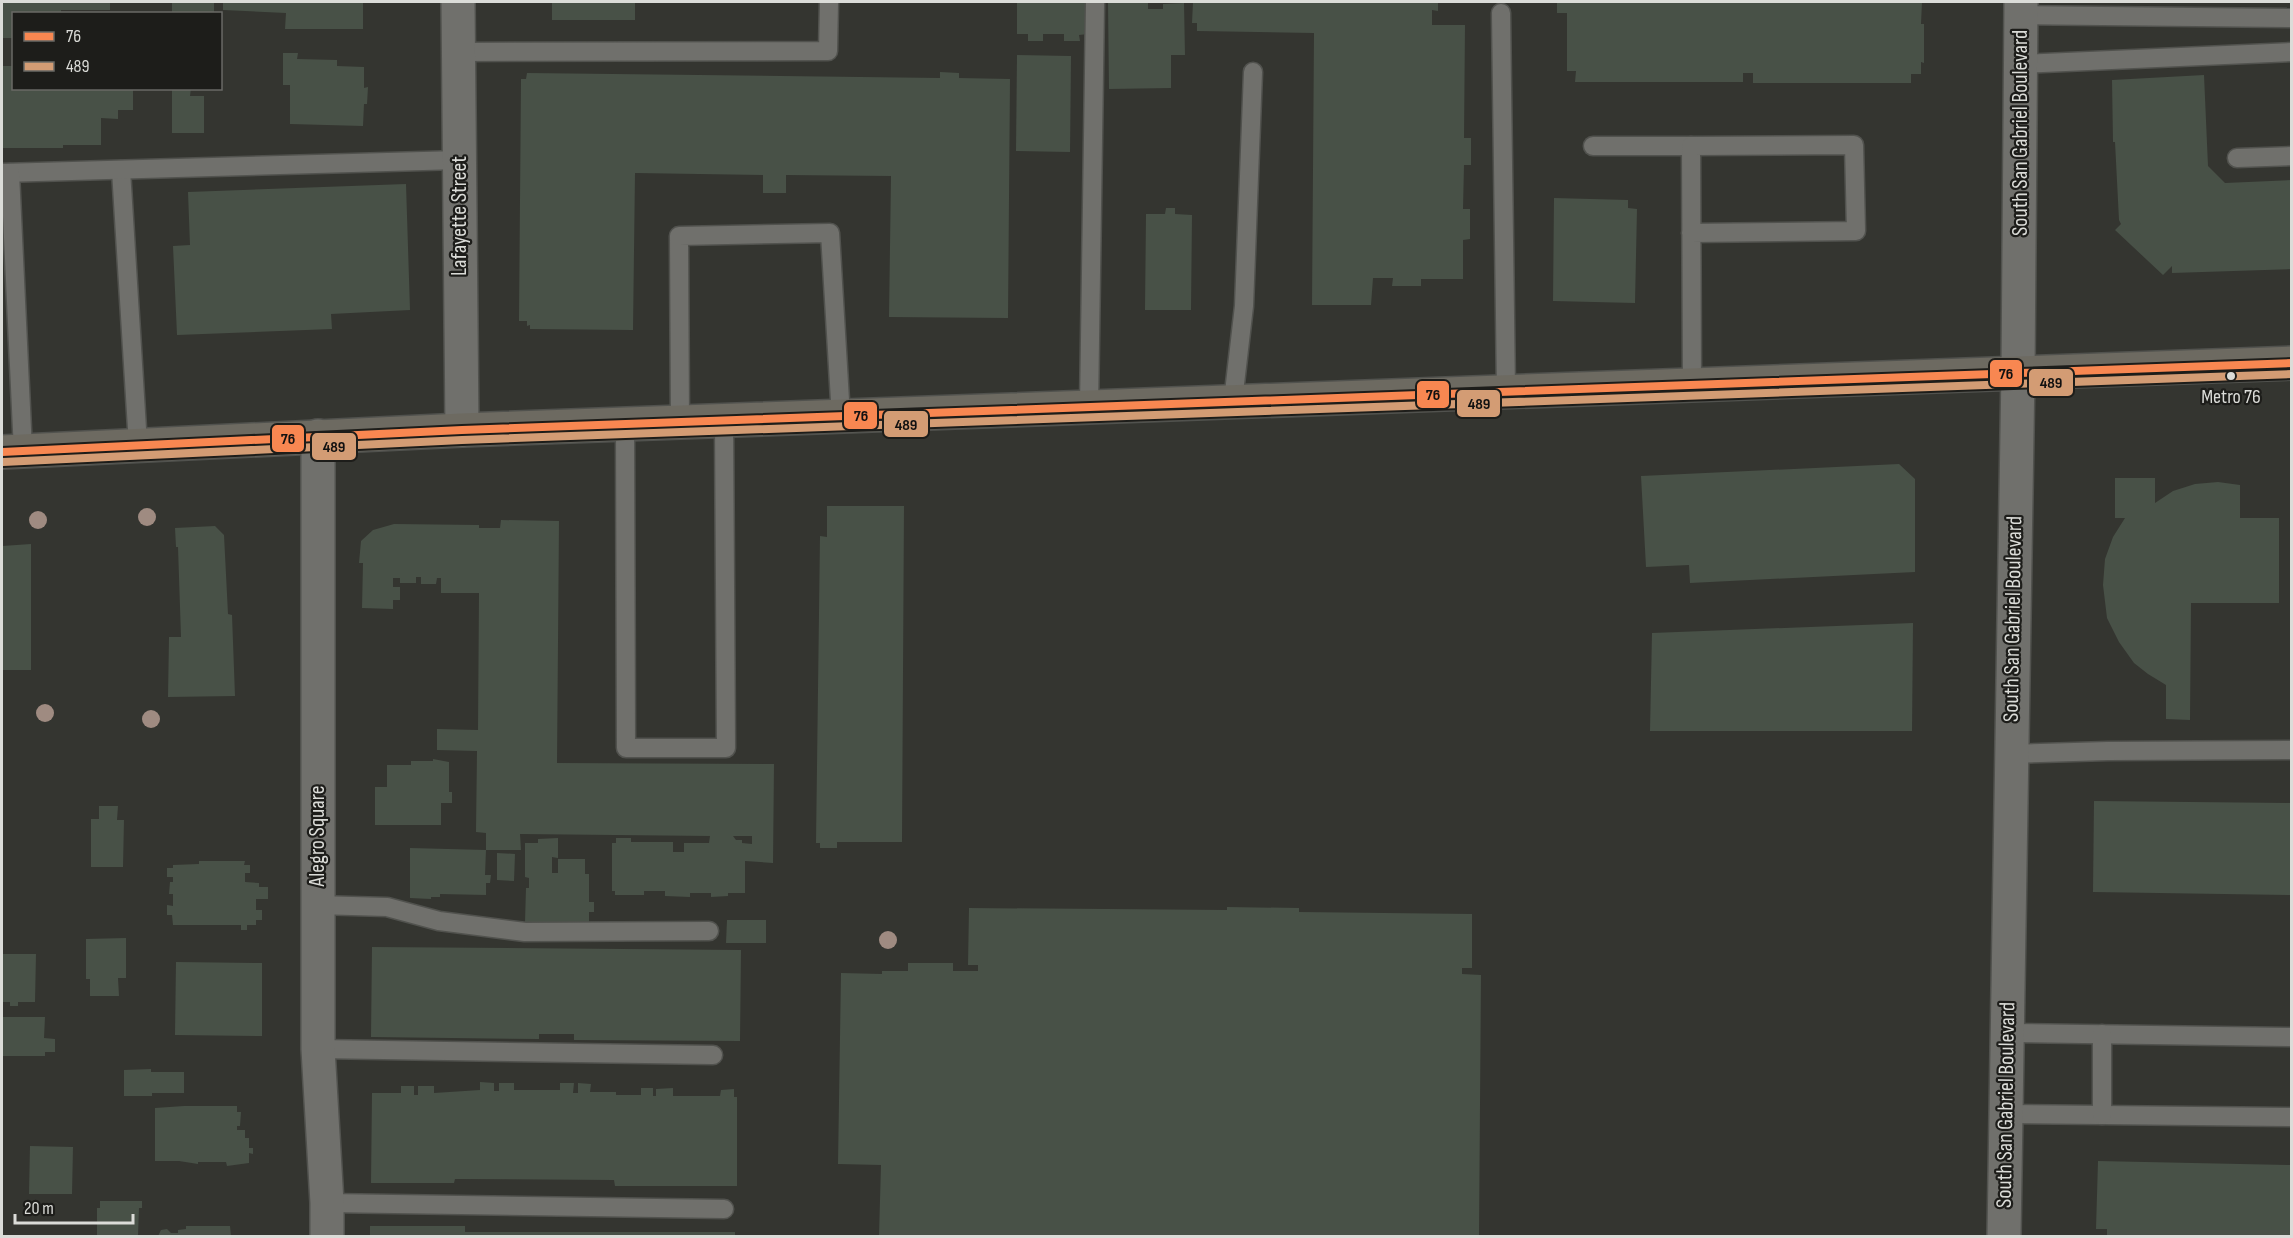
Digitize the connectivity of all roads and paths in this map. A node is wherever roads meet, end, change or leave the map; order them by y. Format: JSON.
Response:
{"nodes":[{"id":1,"x":458,"y":2,"type":"edge"},
{"id":2,"x":830,"y":2,"type":"edge"},
{"id":3,"x":1095,"y":4,"type":"dead end"},
{"id":4,"x":2020,"y":8,"type":"edge"},
{"id":5,"x":1501,"y":13,"type":"dead end"},
{"id":6,"x":2292,"y":18,"type":"edge"},
{"id":7,"x":458,"y":52,"type":"junction"},
{"id":8,"x":2292,"y":52,"type":"edge"},
{"id":9,"x":2020,"y":64,"type":"junction"},
{"id":10,"x":1253,"y":72,"type":"dead end"},
{"id":11,"x":1593,"y":146,"type":"dead end"},
{"id":12,"x":1691,"y":146,"type":"junction"},
{"id":13,"x":2292,"y":156,"type":"edge"},
{"id":14,"x":2237,"y":158,"type":"dead end"},
{"id":15,"x":459,"y":160,"type":"junction"},
{"id":16,"x":121,"y":170,"type":"junction"},
{"id":17,"x":6,"y":173,"type":"edge"},
{"id":18,"x":1691,"y":232,"type":"junction"},
{"id":19,"x":2292,"y":363,"type":"edge"},
{"id":20,"x":2018,"y":371,"type":"junction"},
{"id":21,"x":1692,"y":384,"type":"junction"},
{"id":22,"x":1506,"y":392,"type":"junction"},
{"id":23,"x":1233,"y":401,"type":"junction"},
{"id":24,"x":1089,"y":407,"type":"junction"},
{"id":25,"x":842,"y":417,"type":"junction"},
{"id":26,"x":724,"y":421,"type":"junction"},
{"id":27,"x":680,"y":423,"type":"junction"},
{"id":28,"x":625,"y":425,"type":"junction"},
{"id":29,"x":462,"y":430,"type":"junction"},
{"id":30,"x":318,"y":436,"type":"junction"},
{"id":31,"x":138,"y":445,"type":"junction"},
{"id":32,"x":12,"y":451,"type":"edge"},
{"id":33,"x":2292,"y":750,"type":"edge"},
{"id":34,"x":2011,"y":754,"type":"junction"},
{"id":35,"x":317,"y":905,"type":"junction"},
{"id":36,"x":709,"y":931,"type":"dead end"},
{"id":37,"x":2007,"y":1033,"type":"junction"},
{"id":38,"x":2102,"y":1034,"type":"junction"},
{"id":39,"x":2292,"y":1038,"type":"edge"},
{"id":40,"x":318,"y":1048,"type":"junction"},
{"id":41,"x":713,"y":1055,"type":"dead end"},
{"id":42,"x":2006,"y":1114,"type":"junction"},
{"id":43,"x":2102,"y":1115,"type":"junction"},
{"id":44,"x":2292,"y":1117,"type":"edge"},
{"id":45,"x":327,"y":1203,"type":"junction"},
{"id":46,"x":724,"y":1209,"type":"dead end"},
{"id":47,"x":327,"y":1236,"type":"edge"},
{"id":48,"x":2004,"y":1236,"type":"edge"}],
"edges":[{"from":1,"to":7,"type":"street","name":"Lafayette Street"},
{"from":2,"to":7,"type":"lane"},
{"from":3,"to":24,"type":"lane"},
{"from":4,"to":6,"type":"lane"},
{"from":4,"to":9,"type":"street","name":"South San Gabriel Boulevard"},
{"from":5,"to":22,"type":"lane"},
{"from":7,"to":15,"type":"street","name":"Lafayette Street"},
{"from":8,"to":9,"type":"lane"},
{"from":9,"to":20,"type":"street","name":"South San Gabriel Boulevard"},
{"from":10,"to":23,"type":"lane"},
{"from":11,"to":12,"type":"lane"},
{"from":12,"to":18,"type":"lane"},
{"from":12,"to":18,"type":"lane"},
{"from":13,"to":14,"type":"lane"},
{"from":15,"to":16,"type":"lane"},
{"from":15,"to":29,"type":"street","name":"Lafayette Street"},
{"from":16,"to":17,"type":"lane"},
{"from":16,"to":31,"type":"lane"},
{"from":17,"to":32,"type":"lane"},
{"from":18,"to":21,"type":"lane"},
{"from":19,"to":20,"type":"main road"},
{"from":20,"to":21,"type":"main road"},
{"from":20,"to":34,"type":"street","name":"South San Gabriel Boulevard"},
{"from":21,"to":22,"type":"main road"},
{"from":22,"to":23,"type":"main road"},
{"from":23,"to":24,"type":"main road"},
{"from":24,"to":25,"type":"main road"},
{"from":25,"to":26,"type":"main road"},
{"from":25,"to":27,"type":"lane"},
{"from":26,"to":27,"type":"main road"},
{"from":26,"to":28,"type":"lane"},
{"from":27,"to":28,"type":"main road"},
{"from":28,"to":29,"type":"main road"},
{"from":29,"to":30,"type":"main road"},
{"from":30,"to":31,"type":"main road"},
{"from":30,"to":35,"type":"street","name":"Alegro Square"},
{"from":31,"to":32,"type":"main road"},
{"from":33,"to":34,"type":"lane"},
{"from":34,"to":37,"type":"street","name":"South San Gabriel Boulevard"},
{"from":35,"to":36,"type":"lane"},
{"from":35,"to":40,"type":"street","name":"Alegro Square"},
{"from":37,"to":38,"type":"lane"},
{"from":37,"to":42,"type":"street","name":"South San Gabriel Boulevard"},
{"from":38,"to":39,"type":"lane"},
{"from":38,"to":43,"type":"lane"},
{"from":40,"to":41,"type":"lane"},
{"from":40,"to":45,"type":"street","name":"Alegro Square"},
{"from":42,"to":43,"type":"lane"},
{"from":42,"to":48,"type":"street","name":"South San Gabriel Boulevard"},
{"from":43,"to":44,"type":"lane"},
{"from":45,"to":46,"type":"lane"},
{"from":45,"to":47,"type":"street","name":"Alegro Square"}]}
